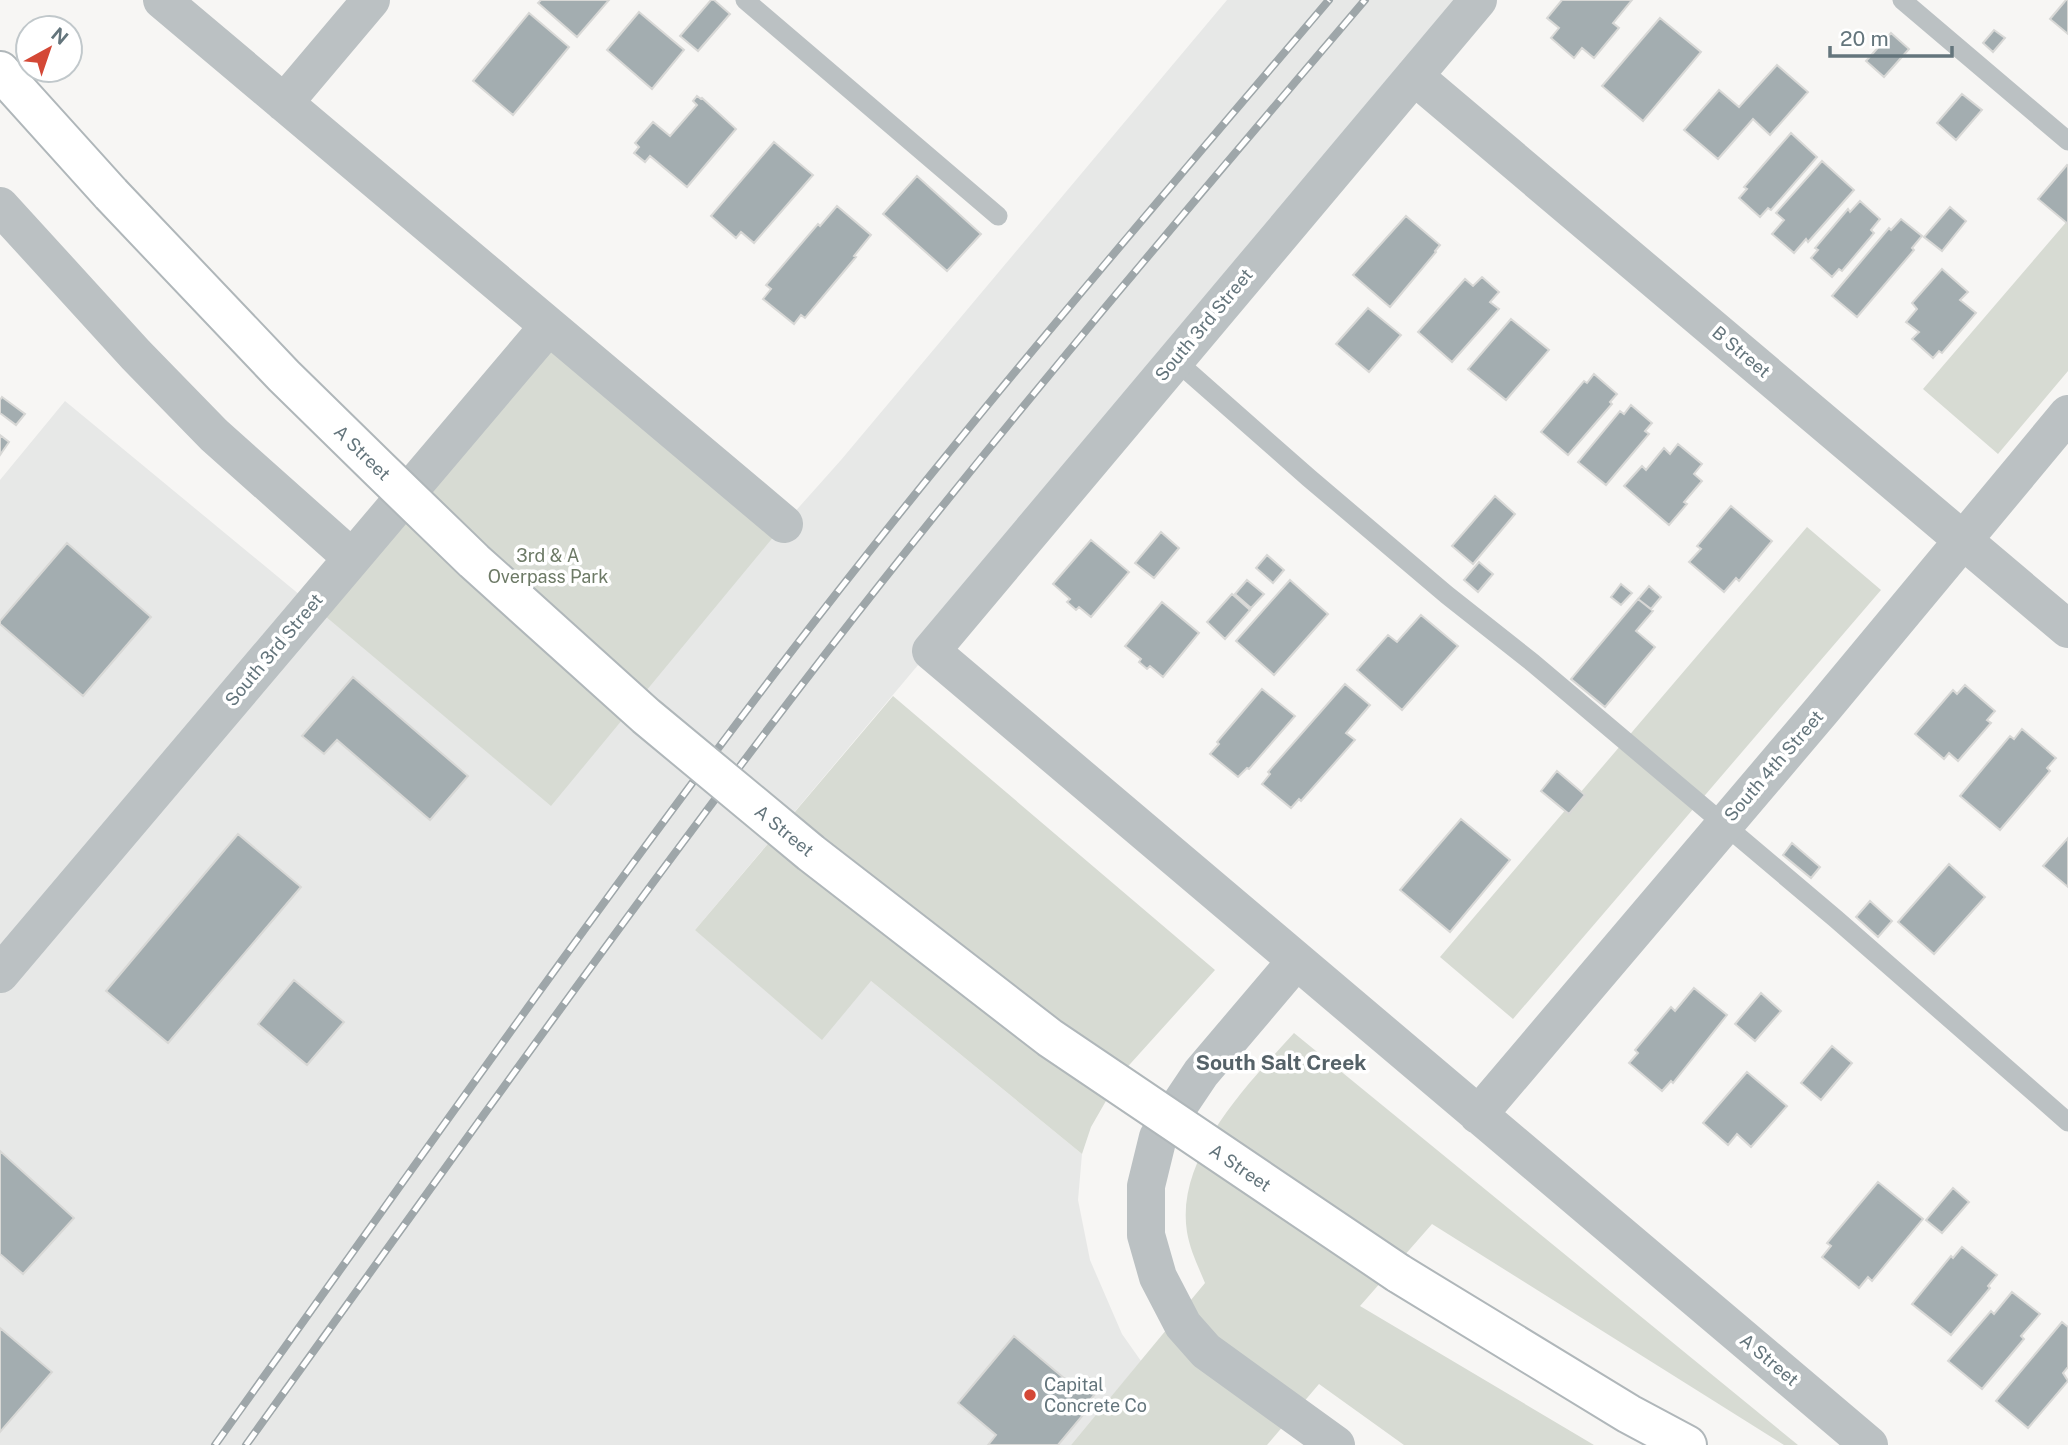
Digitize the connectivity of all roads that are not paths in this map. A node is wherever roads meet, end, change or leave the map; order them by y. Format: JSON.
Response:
{"nodes":[{"id":1,"x":162,"y":0,"type":"edge"},
{"id":2,"x":371,"y":0,"type":"edge"},
{"id":3,"x":745,"y":0,"type":"edge"},
{"id":4,"x":1478,"y":0,"type":"edge"},
{"id":5,"x":1902,"y":0,"type":"edge"},
{"id":6,"x":0,"y":71,"type":"edge"},
{"id":7,"x":1414,"y":76,"type":"junction"},
{"id":8,"x":284,"y":103,"type":"junction"},
{"id":9,"x":2068,"y":141,"type":"edge"},
{"id":10,"x":0,"y":206,"type":"edge"},
{"id":11,"x":998,"y":216,"type":"dead end"},
{"id":12,"x":548,"y":327,"type":"junction"},
{"id":13,"x":1174,"y":359,"type":"junction"},
{"id":14,"x":2068,"y":414,"type":"edge"},
{"id":15,"x":784,"y":524,"type":"dead end"},
{"id":16,"x":1962,"y":539,"type":"junction"},
{"id":17,"x":352,"y":558,"type":"junction"},
{"id":18,"x":2068,"y":629,"type":"edge"},
{"id":19,"x":931,"y":651,"type":"joint"},
{"id":20,"x":1724,"y":824,"type":"junction"},
{"id":21,"x":1296,"y":961,"type":"junction"},
{"id":22,"x":0,"y":974,"type":"edge"},
{"id":23,"x":1478,"y":1115,"type":"junction"},
{"id":24,"x":2068,"y":1122,"type":"edge"},
{"id":25,"x":1336,"y":1445,"type":"edge"},
{"id":26,"x":1687,"y":1445,"type":"edge"},
{"id":27,"x":1869,"y":1445,"type":"edge"}],
"edges":[{"from":1,"to":8,"type":"street"},
{"from":2,"to":8,"type":"street"},
{"from":3,"to":11,"type":"lane"},
{"from":4,"to":7,"type":"street","name":"South 3rd Street"},
{"from":5,"to":9,"type":"lane"},
{"from":6,"to":26,"type":"main road","name":"A Street","bridge":true},
{"from":7,"to":13,"type":"street","name":"South 3rd Street"},
{"from":7,"to":16,"type":"street","name":"B Street"},
{"from":8,"to":12,"type":"street"},
{"from":10,"to":17,"type":"street"},
{"from":12,"to":15,"type":"street"},
{"from":12,"to":17,"type":"street","name":"South 3rd Street"},
{"from":13,"to":19,"type":"street","name":"South 3rd Street"},
{"from":13,"to":20,"type":"lane"},
{"from":14,"to":16,"type":"street","name":"South 4th Street"},
{"from":16,"to":18,"type":"street","name":"B Street"},
{"from":16,"to":20,"type":"street","name":"South 4th Street"},
{"from":17,"to":22,"type":"street","name":"South 3rd Street"},
{"from":19,"to":21,"type":"street","name":"A Street"},
{"from":20,"to":23,"type":"street","name":"South 4th Street"},
{"from":20,"to":24,"type":"lane"},
{"from":21,"to":23,"type":"street","name":"A Street"},
{"from":21,"to":25,"type":"street"},
{"from":23,"to":27,"type":"street","name":"A Street"}]}
